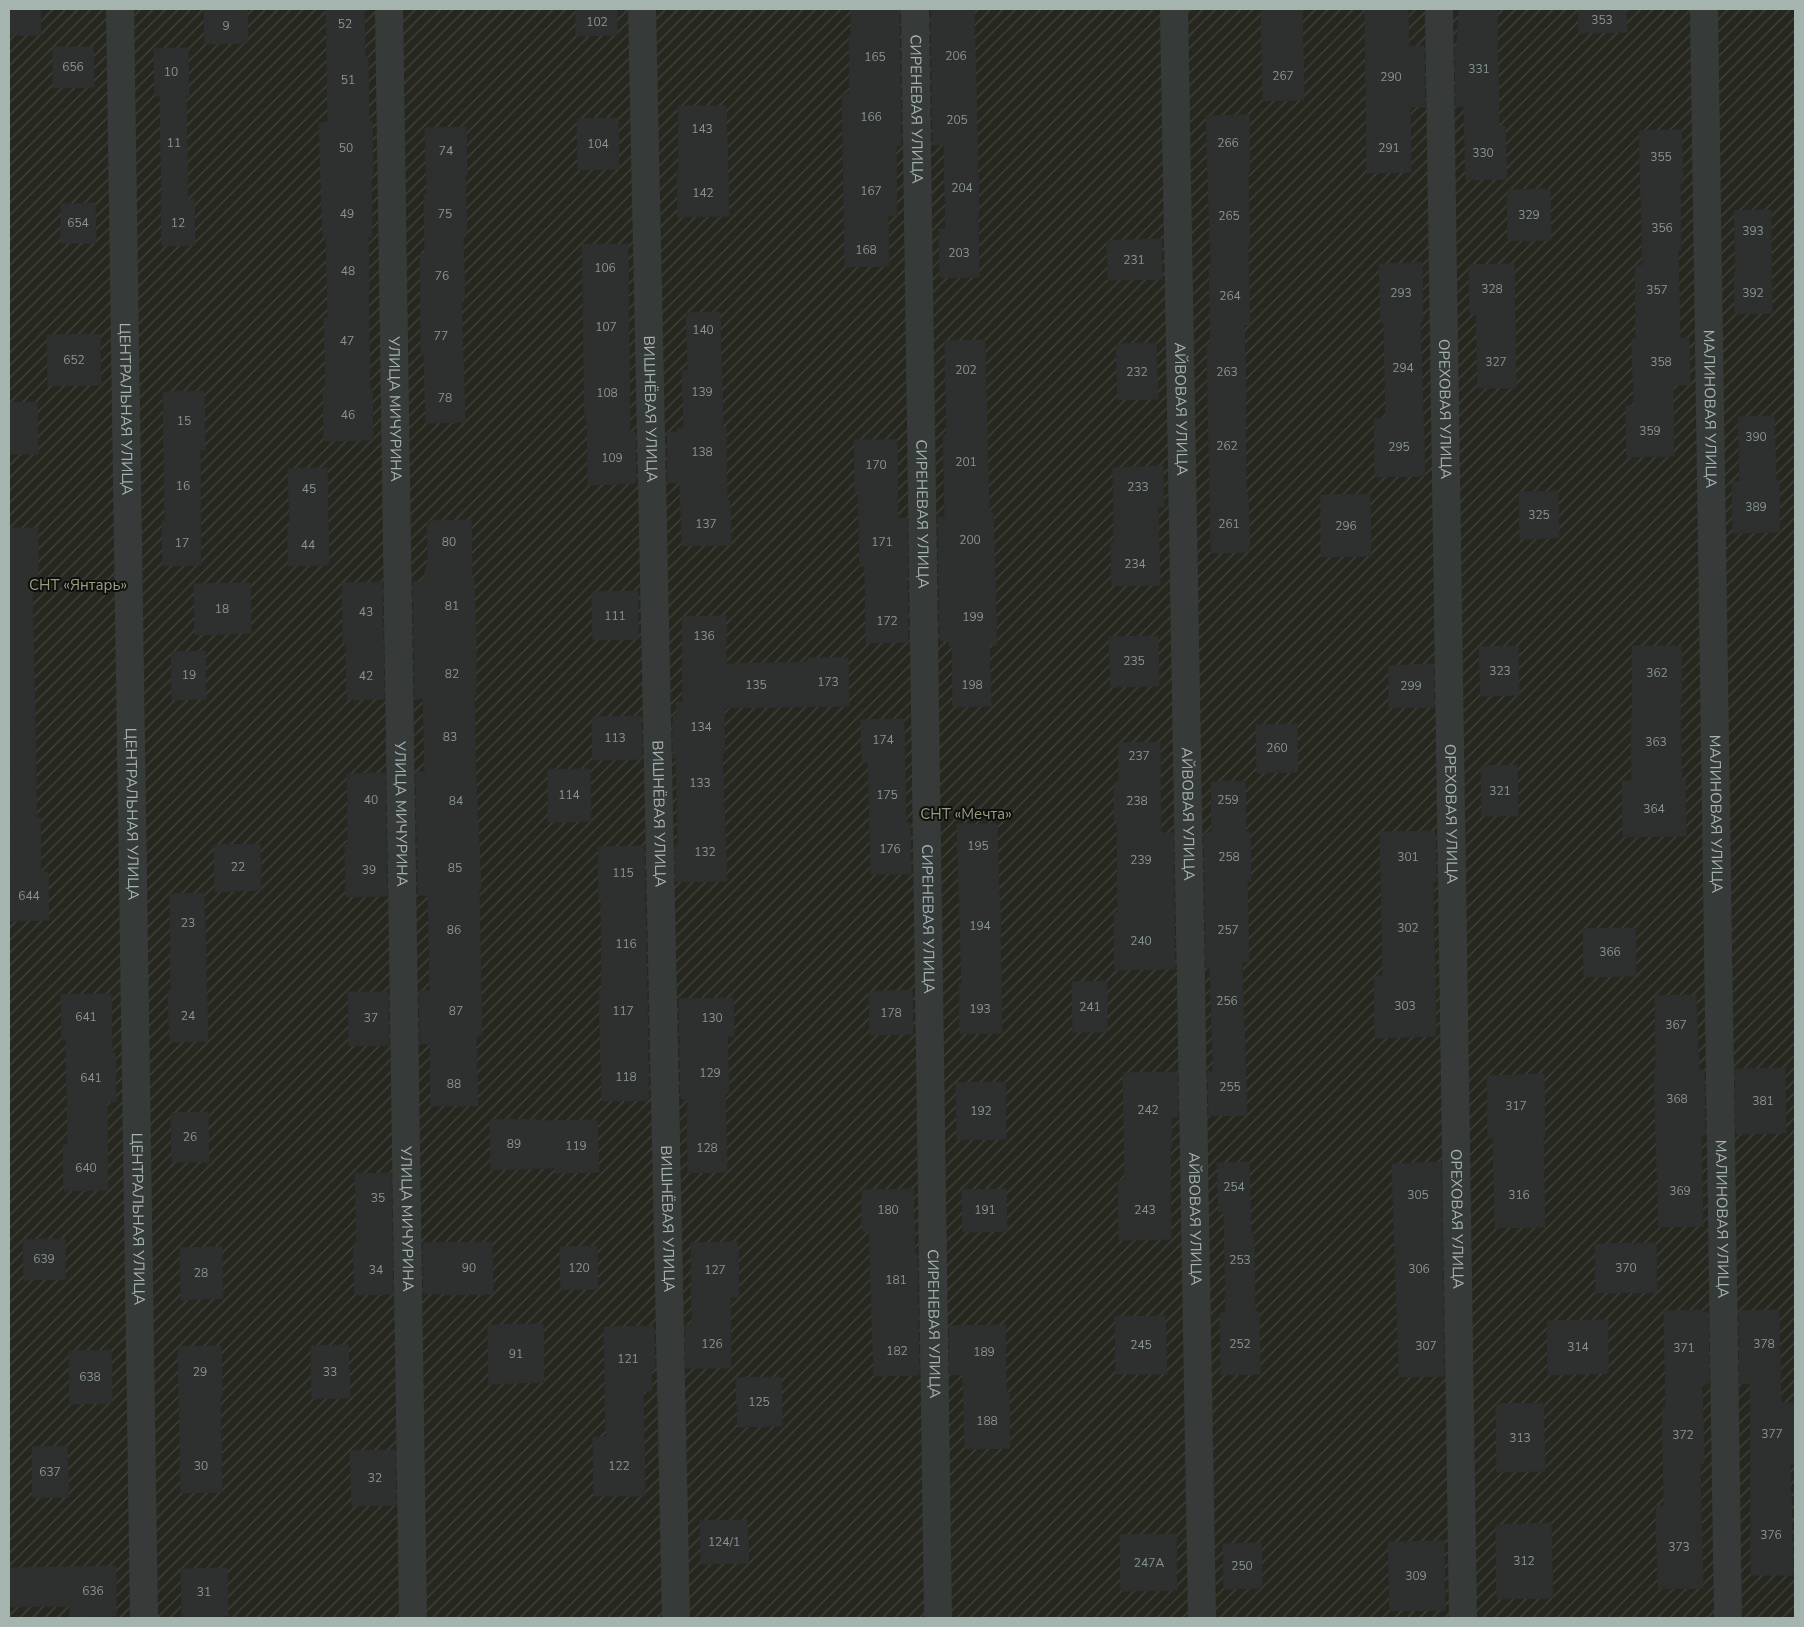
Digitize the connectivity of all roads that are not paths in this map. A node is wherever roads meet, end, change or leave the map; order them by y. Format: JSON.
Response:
{"nodes":[{"id":1,"x":120,"y":9,"type":"edge"},
{"id":2,"x":389,"y":9,"type":"edge"},
{"id":3,"x":642,"y":9,"type":"edge"},
{"id":4,"x":915,"y":9,"type":"edge"},
{"id":5,"x":1174,"y":9,"type":"edge"},
{"id":6,"x":1439,"y":9,"type":"edge"},
{"id":7,"x":1704,"y":9,"type":"edge"},
{"id":8,"x":144,"y":1618,"type":"edge"},
{"id":9,"x":413,"y":1618,"type":"edge"},
{"id":10,"x":676,"y":1618,"type":"edge"},
{"id":11,"x":938,"y":1618,"type":"edge"},
{"id":12,"x":1202,"y":1618,"type":"edge"},
{"id":13,"x":1463,"y":1618,"type":"edge"},
{"id":14,"x":1728,"y":1618,"type":"edge"}],
"edges":[{"from":1,"to":8,"type":"street","name":"ЦЕНТРАЛЬНАЯ УЛИЦА"},
{"from":2,"to":9,"type":"street","name":"УЛИЦА МИЧУРИНА"},
{"from":3,"to":10,"type":"street","name":"ВИШНЁВАЯ УЛИЦА"},
{"from":4,"to":11,"type":"street","name":"СИРЕНЕВАЯ УЛИЦА"},
{"from":5,"to":12,"type":"street","name":"АЙВОВАЯ УЛИЦА"},
{"from":6,"to":13,"type":"street","name":"ОРЕХОВАЯ УЛИЦА"},
{"from":7,"to":14,"type":"street","name":"МАЛИНОВАЯ УЛИЦА"}]}
